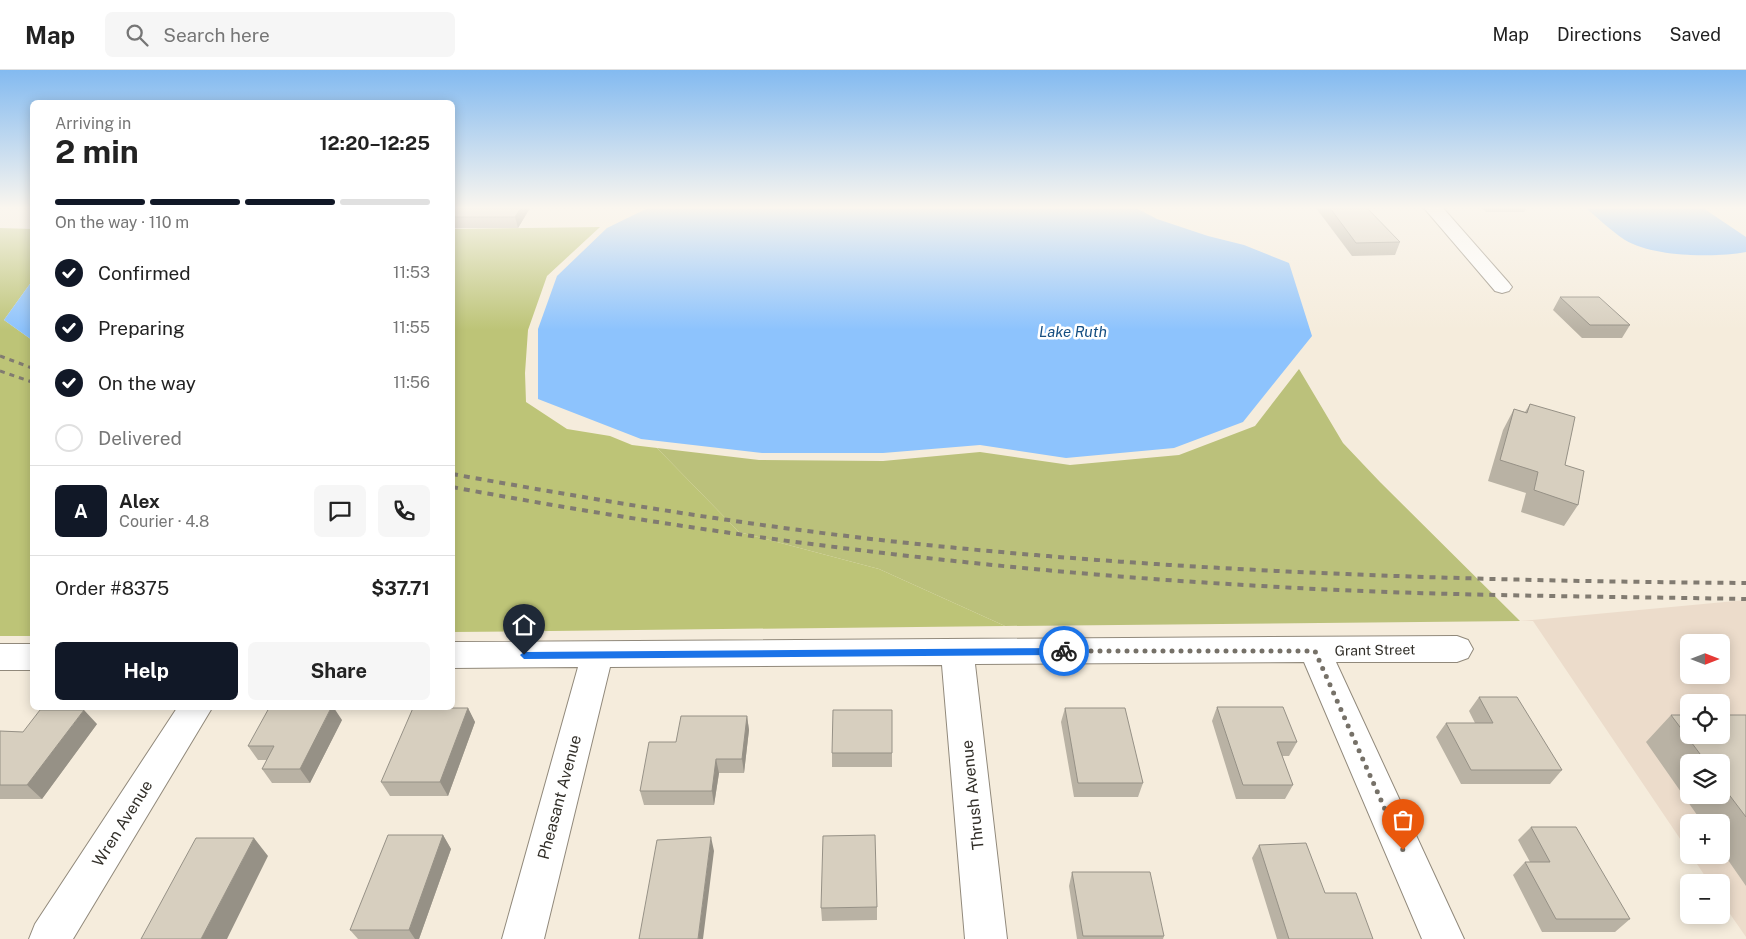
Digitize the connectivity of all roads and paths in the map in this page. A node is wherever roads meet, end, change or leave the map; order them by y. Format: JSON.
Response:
{"nodes":[{"id":1,"x":1468,"y":249,"type":"edge"},
{"id":2,"x":1502,"y":287,"type":"dead end"},
{"id":3,"x":1457,"y":649,"type":"dead end"},
{"id":4,"x":957,"y":651,"type":"junction"},
{"id":5,"x":1315,"y":651,"type":"junction"},
{"id":6,"x":455,"y":655,"type":"edge"},
{"id":7,"x":597,"y":655,"type":"junction"},
{"id":8,"x":0,"y":657,"type":"edge"},
{"id":9,"x":30,"y":657,"type":"edge"},
{"id":10,"x":194,"y":710,"type":"edge"},
{"id":11,"x":50,"y":939,"type":"edge"},
{"id":12,"x":522,"y":939,"type":"edge"},
{"id":13,"x":986,"y":939,"type":"edge"},
{"id":14,"x":1443,"y":939,"type":"edge"}],
"edges":[{"from":1,"to":2,"type":"street"},
{"from":3,"to":5,"type":"street","name":"Grant Street"},
{"from":4,"to":5,"type":"street","name":"Grant Street"},
{"from":4,"to":7,"type":"street","name":"Grant Street"},
{"from":4,"to":13,"type":"street","name":"Thrush Avenue"},
{"from":5,"to":14,"type":"street"},
{"from":6,"to":7,"type":"street","name":"Grant Street"},
{"from":7,"to":12,"type":"street","name":"Pheasant Avenue"},
{"from":8,"to":9,"type":"street"},
{"from":10,"to":11,"type":"street","name":"Wren Avenue"}]}
